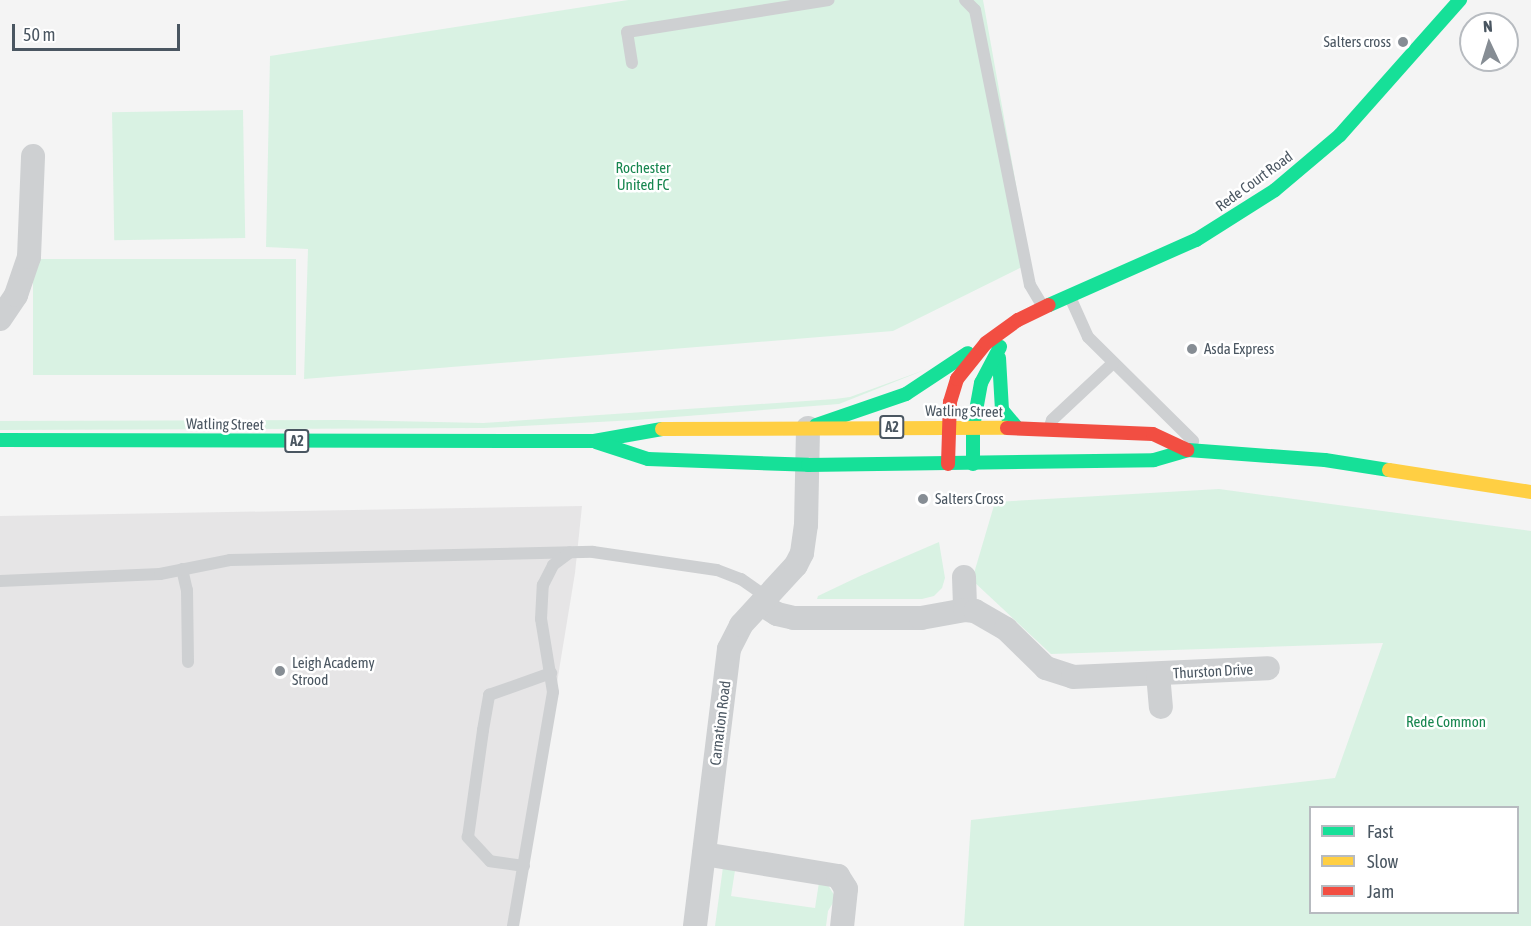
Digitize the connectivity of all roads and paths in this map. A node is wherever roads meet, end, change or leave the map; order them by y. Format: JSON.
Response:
{"nodes":[{"id":1,"x":828,"y":0,"type":"edge"},
{"id":2,"x":966,"y":0,"type":"edge"},
{"id":3,"x":1460,"y":0,"type":"edge"},
{"id":4,"x":632,"y":63,"type":"dead end"},
{"id":5,"x":33,"y":156,"type":"dead end"},
{"id":6,"x":1069,"y":296,"type":"junction"},
{"id":7,"x":1043,"y":308,"type":"junction"},
{"id":8,"x":0,"y":319,"type":"edge"},
{"id":9,"x":998,"y":340,"type":"junction"},
{"id":10,"x":1113,"y":363,"type":"junction"},
{"id":11,"x":949,"y":426,"type":"junction"},
{"id":12,"x":973,"y":426,"type":"junction"},
{"id":13,"x":808,"y":428,"type":"junction"},
{"id":14,"x":1017,"y":428,"type":"junction"},
{"id":15,"x":1050,"y":430,"type":"junction"},
{"id":16,"x":0,"y":440,"type":"edge"},
{"id":17,"x":594,"y":441,"type":"junction"},
{"id":18,"x":1195,"y":450,"type":"junction"},
{"id":19,"x":948,"y":464,"type":"junction"},
{"id":20,"x":973,"y":464,"type":"junction"},
{"id":21,"x":808,"y":465,"type":"junction"},
{"id":22,"x":1531,"y":492,"type":"edge"},
{"id":23,"x":570,"y":552,"type":"junction"},
{"id":24,"x":182,"y":569,"type":"junction"},
{"id":25,"x":964,"y":577,"type":"dead end"},
{"id":26,"x":0,"y":581,"type":"edge"},
{"id":27,"x":764,"y":600,"type":"junction"},
{"id":28,"x":964,"y":610,"type":"junction"},
{"id":29,"x":188,"y":662,"type":"dead end"},
{"id":30,"x":1268,"y":668,"type":"dead end"},
{"id":31,"x":551,"y":673,"type":"junction"},
{"id":32,"x":1158,"y":674,"type":"junction"},
{"id":33,"x":1161,"y":707,"type":"dead end"},
{"id":34,"x":704,"y":854,"type":"junction"},
{"id":35,"x":524,"y":866,"type":"junction"},
{"id":36,"x":513,"y":926,"type":"edge"},
{"id":37,"x":695,"y":926,"type":"edge"},
{"id":38,"x":842,"y":926,"type":"edge"}],
"edges":[{"from":1,"to":4,"type":"lane"},
{"from":2,"to":7,"type":"lane"},
{"from":3,"to":6,"type":"main road","name":"Rede Court Road"},
{"from":5,"to":8,"type":"street"},
{"from":6,"to":7,"type":"main road","name":"Rede Court Road"},
{"from":6,"to":10,"type":"lane"},
{"from":7,"to":9,"type":"main road","name":"Rede Court Road"},
{"from":9,"to":11,"type":"main road","name":"Rede Court Road"},
{"from":9,"to":12,"type":"main road","name":"Rede Court Road"},
{"from":9,"to":13,"type":"main road"},
{"from":9,"to":14,"type":"main road"},
{"from":10,"to":15,"type":"lane"},
{"from":10,"to":18,"type":"lane"},
{"from":11,"to":12,"type":"main road","name":"Watling Street","number":"A2"},
{"from":11,"to":13,"type":"main road","name":"Watling Street","number":"A2"},
{"from":11,"to":19,"type":"main road","name":"Rede Court Road"},
{"from":12,"to":14,"type":"main road","name":"Watling Street","number":"A2"},
{"from":12,"to":20,"type":"main road","name":"Rede Court Road"},
{"from":13,"to":17,"type":"main road","name":"Watling Street","number":"A2"},
{"from":13,"to":21,"type":"street","name":"Carnation Road"},
{"from":14,"to":15,"type":"main road","name":"Watling Street","number":"A2"},
{"from":15,"to":18,"type":"main road","name":"Watling Street","number":"A2"},
{"from":16,"to":17,"type":"main road","name":"Watling Street","number":"A2"},
{"from":17,"to":21,"type":"main road","name":"Watling Street","number":"A2"},
{"from":18,"to":20,"type":"main road","name":"Watling Street","number":"A2"},
{"from":18,"to":22,"type":"main road","number":"A2"},
{"from":19,"to":20,"type":"main road","name":"Watling Street","number":"A2"},
{"from":19,"to":21,"type":"main road","name":"Watling Street","number":"A2"},
{"from":21,"to":27,"type":"street","name":"Carnation Road"},
{"from":23,"to":24,"type":"lane"},
{"from":23,"to":27,"type":"lane"},
{"from":23,"to":31,"type":"lane"},
{"from":24,"to":26,"type":"lane"},
{"from":24,"to":29,"type":"lane"},
{"from":25,"to":28,"type":"street"},
{"from":27,"to":28,"type":"street","name":"Thurston Drive"},
{"from":27,"to":34,"type":"street","name":"Carnation Road"},
{"from":28,"to":32,"type":"street","name":"Thurston Drive"},
{"from":30,"to":32,"type":"street","name":"Thurston Drive"},
{"from":31,"to":35,"type":"lane"},
{"from":31,"to":35,"type":"lane"},
{"from":32,"to":33,"type":"street","name":"Thurston Drive"},
{"from":34,"to":37,"type":"street","name":"Carnation Road"},
{"from":34,"to":38,"type":"street"},
{"from":35,"to":36,"type":"lane"}]}
